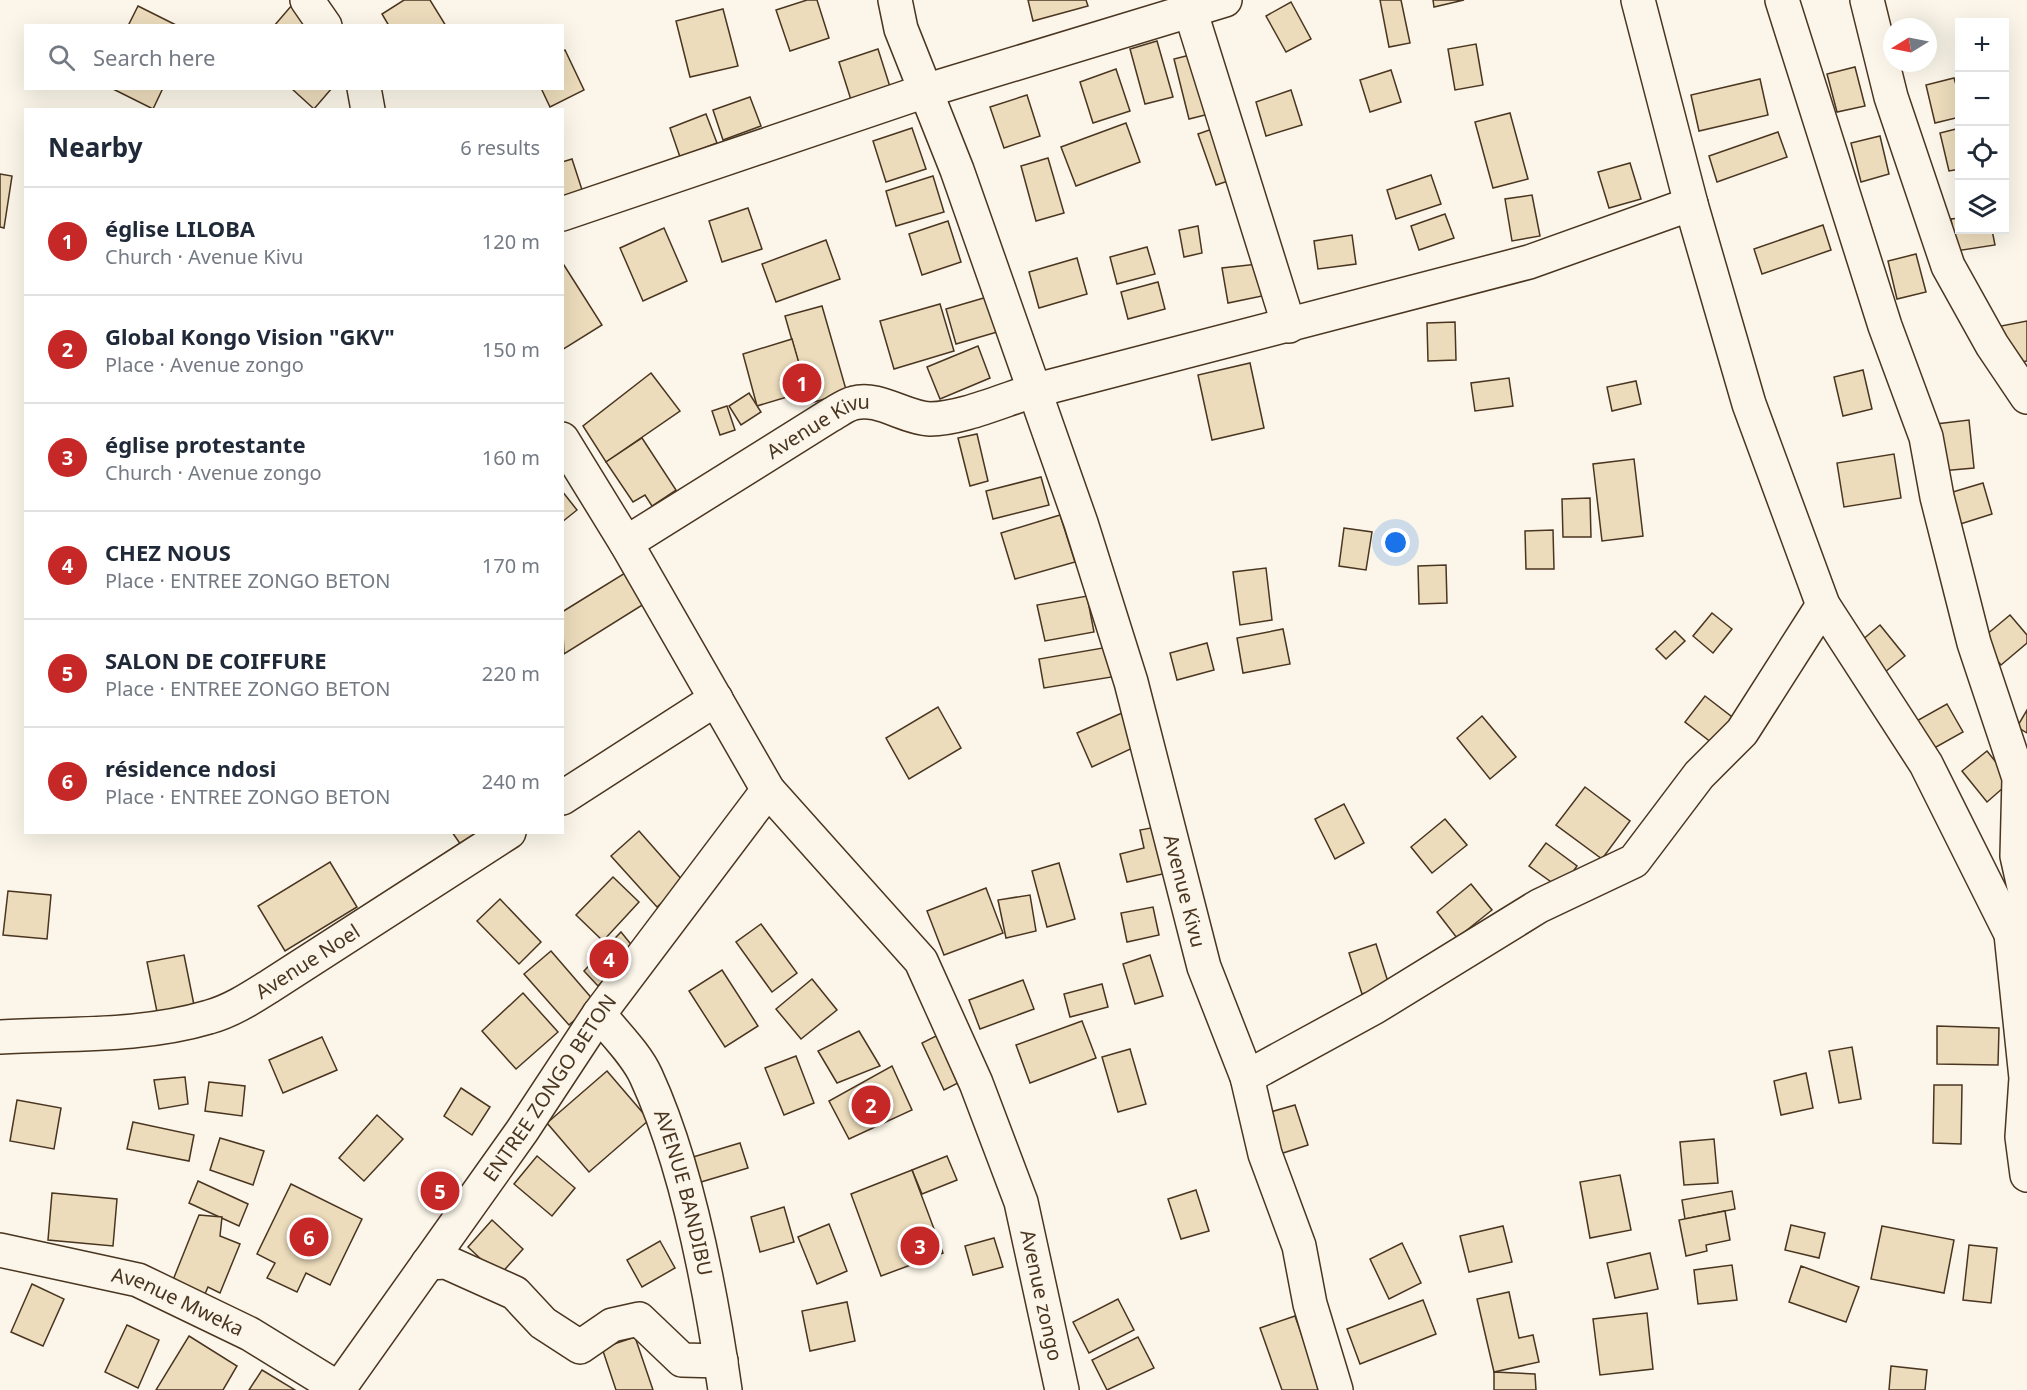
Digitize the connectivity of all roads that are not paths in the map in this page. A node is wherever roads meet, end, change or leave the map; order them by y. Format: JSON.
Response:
{"nodes":[{"id":1,"x":307,"y":0,"type":"edge"},
{"id":2,"x":895,"y":0,"type":"edge"},
{"id":3,"x":1225,"y":0,"type":"edge"},
{"id":4,"x":1638,"y":0,"type":"edge"},
{"id":5,"x":1782,"y":0,"type":"edge"},
{"id":6,"x":1867,"y":0,"type":"edge"},
{"id":7,"x":1189,"y":5,"type":"edge"},
{"id":8,"x":324,"y":24,"type":"edge"},
{"id":9,"x":364,"y":90,"type":"edge"},
{"id":10,"x":925,"y":91,"type":"junction"},
{"id":11,"x":368,"y":108,"type":"edge"},
{"id":12,"x":1691,"y":204,"type":"junction"},
{"id":13,"x":564,"y":213,"type":"edge"},
{"id":14,"x":1289,"y":326,"type":"junction"},
{"id":15,"x":1033,"y":391,"type":"junction"},
{"id":16,"x":2027,"y":397,"type":"edge"},
{"id":17,"x":564,"y":443,"type":"edge"},
{"id":18,"x":626,"y":543,"type":"junction"},
{"id":19,"x":1823,"y":605,"type":"junction"},
{"id":20,"x":716,"y":699,"type":"junction"},
{"id":21,"x":768,"y":790,"type":"junction"},
{"id":22,"x":564,"y":797,"type":"edge"},
{"id":23,"x":506,"y":834,"type":"edge"},
{"id":24,"x":2011,"y":934,"type":"junction"},
{"id":25,"x":599,"y":1014,"type":"junction"},
{"id":26,"x":0,"y":1036,"type":"edge"},
{"id":27,"x":1247,"y":1077,"type":"junction"},
{"id":28,"x":2027,"y":1175,"type":"edge"},
{"id":29,"x":0,"y":1250,"type":"edge"},
{"id":30,"x":428,"y":1263,"type":"junction"},
{"id":31,"x":723,"y":1376,"type":"edge"},
{"id":32,"x":340,"y":1390,"type":"edge"},
{"id":33,"x":1062,"y":1390,"type":"edge"},
{"id":34,"x":1336,"y":1390,"type":"edge"}],
"edges":[{"from":1,"to":8,"type":"street"},
{"from":2,"to":10,"type":"street","name":"Avenue Kivu"},
{"from":3,"to":7,"type":"street"},
{"from":4,"to":12,"type":"street"},
{"from":5,"to":24,"type":"street"},
{"from":6,"to":16,"type":"street"},
{"from":7,"to":10,"type":"street"},
{"from":7,"to":14,"type":"street"},
{"from":9,"to":11,"type":"street"},
{"from":10,"to":13,"type":"street"},
{"from":10,"to":15,"type":"street","name":"Avenue Kivu"},
{"from":12,"to":14,"type":"street"},
{"from":12,"to":19,"type":"street"},
{"from":14,"to":15,"type":"street"},
{"from":15,"to":18,"type":"street","name":"Avenue Kivu"},
{"from":15,"to":27,"type":"street","name":"Avenue Kivu"},
{"from":17,"to":18,"type":"street","name":"Avenue zongo"},
{"from":18,"to":20,"type":"street","name":"Avenue zongo"},
{"from":19,"to":24,"type":"street"},
{"from":19,"to":27,"type":"street"},
{"from":20,"to":21,"type":"street","name":"Avenue zongo"},
{"from":20,"to":22,"type":"street"},
{"from":21,"to":25,"type":"street","name":"ENTREE ZONGO BETON"},
{"from":21,"to":33,"type":"street","name":"Avenue zongo"},
{"from":23,"to":26,"type":"street","name":"Avenue Noel"},
{"from":24,"to":28,"type":"street"},
{"from":25,"to":30,"type":"street","name":"ENTREE ZONGO BETON"},
{"from":25,"to":31,"type":"street","name":"AVENUE BANDIBU"},
{"from":27,"to":34,"type":"street","name":"Avenue Kivu"},
{"from":29,"to":32,"type":"street","name":"Avenue Mweka"},
{"from":30,"to":31,"type":"street"},
{"from":30,"to":32,"type":"street","name":"ENTREE ZONGO BETON"}]}
